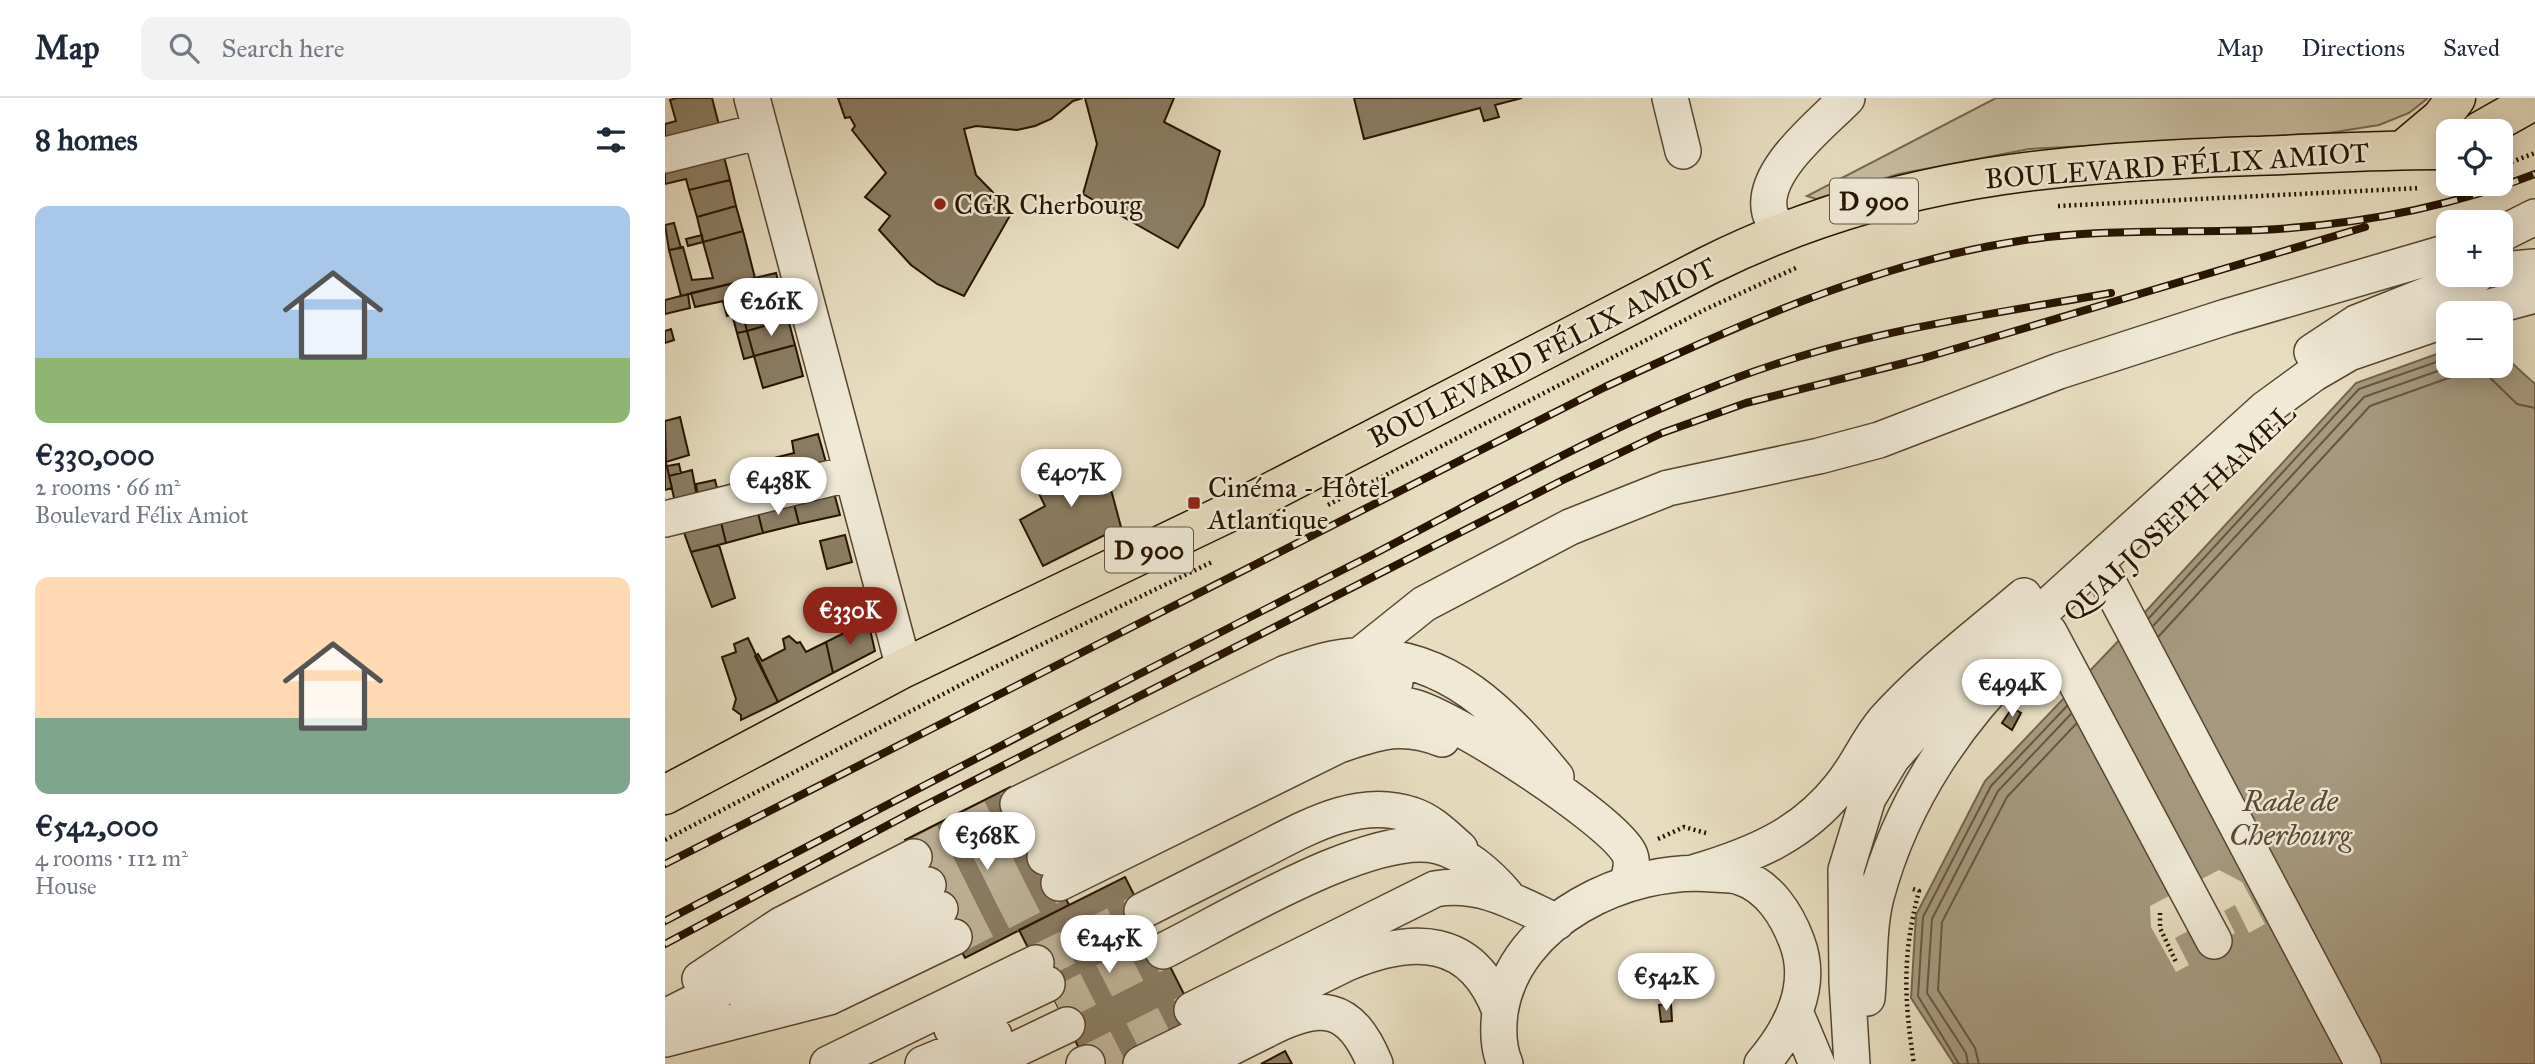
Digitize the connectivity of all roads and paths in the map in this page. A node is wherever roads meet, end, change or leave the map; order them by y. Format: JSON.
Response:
{"nodes":[{"id":1,"x":1670,"y":98,"type":"edge"},
{"id":2,"x":1847,"y":98,"type":"edge"},
{"id":3,"x":2456,"y":98,"type":"edge"},
{"id":4,"x":2535,"y":100,"type":"edge"},
{"id":5,"x":757,"y":114,"type":"edge"},
{"id":6,"x":2501,"y":119,"type":"edge"},
{"id":7,"x":2403,"y":150,"type":"junction"},
{"id":8,"x":2436,"y":150,"type":"edge"},
{"id":9,"x":1683,"y":151,"type":"dead end"},
{"id":10,"x":2535,"y":153,"type":"edge"},
{"id":11,"x":665,"y":155,"type":"edge"},
{"id":12,"x":2513,"y":161,"type":"edge"},
{"id":13,"x":2431,"y":186,"type":"dead end"},
{"id":14,"x":2052,"y":206,"type":"dead end"},
{"id":15,"x":2535,"y":218,"type":"edge"},
{"id":16,"x":2513,"y":228,"type":"edge"},
{"id":17,"x":1780,"y":233,"type":"junction"},
{"id":18,"x":2535,"y":240,"type":"edge"},
{"id":19,"x":2513,"y":241,"type":"edge"},
{"id":20,"x":2436,"y":256,"type":"edge"},
{"id":21,"x":1802,"y":265,"type":"dead end"},
{"id":22,"x":2535,"y":267,"type":"edge"},
{"id":23,"x":2513,"y":269,"type":"edge"},
{"id":24,"x":2447,"y":287,"type":"edge"},
{"id":25,"x":2535,"y":295,"type":"edge"},
{"id":26,"x":2513,"y":301,"type":"edge"},
{"id":27,"x":2535,"y":306,"type":"edge"},
{"id":28,"x":2513,"y":312,"type":"edge"},
{"id":29,"x":2436,"y":324,"type":"edge"},
{"id":30,"x":2436,"y":334,"type":"edge"},
{"id":31,"x":852,"y":473,"type":"junction"},
{"id":32,"x":1318,"y":510,"type":"dead end"},
{"id":33,"x":665,"y":519,"type":"edge"},
{"id":34,"x":1226,"y":556,"type":"dead end"},
{"id":35,"x":2106,"y":578,"type":"junction"},
{"id":36,"x":2049,"y":632,"type":"junction"},
{"id":37,"x":1359,"y":656,"type":"junction"},
{"id":38,"x":904,"y":668,"type":"junction"},
{"id":39,"x":665,"y":795,"type":"edge"},
{"id":40,"x":1583,"y":810,"type":"junction"},
{"id":41,"x":665,"y":840,"type":"edge"},
{"id":42,"x":1039,"y":844,"type":"junction"},
{"id":43,"x":1696,"y":872,"type":"junction"},
{"id":44,"x":1626,"y":884,"type":"junction"},
{"id":45,"x":1489,"y":885,"type":"junction"},
{"id":46,"x":934,"y":897,"type":"junction"},
{"id":47,"x":1557,"y":922,"type":"junction"},
{"id":48,"x":2214,"y":941,"type":"dead end"},
{"id":49,"x":1168,"y":961,"type":"junction"},
{"id":50,"x":665,"y":1002,"type":"edge"},
{"id":51,"x":1796,"y":1014,"type":"junction"},
{"id":52,"x":665,"y":1017,"type":"edge"},
{"id":53,"x":1499,"y":1018,"type":"junction"},
{"id":54,"x":1065,"y":1021,"type":"edge"},
{"id":55,"x":665,"y":1029,"type":"edge"},
{"id":56,"x":665,"y":1039,"type":"edge"},
{"id":57,"x":828,"y":1064,"type":"edge"},
{"id":58,"x":842,"y":1064,"type":"edge"},
{"id":59,"x":923,"y":1064,"type":"edge"},
{"id":60,"x":985,"y":1064,"type":"edge"},
{"id":61,"x":1039,"y":1064,"type":"edge"},
{"id":62,"x":1141,"y":1064,"type":"edge"},
{"id":63,"x":1198,"y":1064,"type":"edge"},
{"id":64,"x":1375,"y":1064,"type":"edge"},
{"id":65,"x":1495,"y":1064,"type":"edge"},
{"id":66,"x":1505,"y":1064,"type":"edge"},
{"id":67,"x":1762,"y":1064,"type":"edge"},
{"id":68,"x":1817,"y":1064,"type":"edge"},
{"id":69,"x":1852,"y":1064,"type":"edge"},
{"id":70,"x":1871,"y":1064,"type":"edge"},
{"id":71,"x":2363,"y":1064,"type":"edge"}],
"edges":[{"from":1,"to":9,"type":"street"},
{"from":2,"to":17,"type":"street"},
{"from":3,"to":7,"type":"main road","name":"BOULEVARD FÉLIX AMIOT"},
{"from":4,"to":6,"type":"main road"},
{"from":5,"to":11,"type":"street"},
{"from":5,"to":31,"type":"street"},
{"from":7,"to":8,"type":"main road","name":"BOULEVARD FÉLIX AMIOT","number":"D 900"},
{"from":7,"to":17,"type":"main road","name":"BOULEVARD FÉLIX AMIOT","number":"D 900"},
{"from":10,"to":12,"type":"path"},
{"from":13,"to":14,"type":"path"},
{"from":15,"to":16,"type":"street"},
{"from":17,"to":38,"type":"main road","name":"BOULEVARD FÉLIX AMIOT","number":"D 900"},
{"from":18,"to":19,"type":"street"},
{"from":20,"to":37,"type":"street"},
{"from":21,"to":32,"type":"path"},
{"from":22,"to":23,"type":"street"},
{"from":24,"to":43,"type":"street"},
{"from":25,"to":26,"type":"street"},
{"from":27,"to":28,"type":"street"},
{"from":29,"to":69,"type":"street"},
{"from":30,"to":35,"type":"street","name":"QUAI JOSEPH HAMEL"},
{"from":31,"to":33,"type":"street"},
{"from":31,"to":38,"type":"street"},
{"from":34,"to":41,"type":"path"},
{"from":35,"to":36,"type":"street","name":"QUAI JOSEPH HAMEL"},
{"from":35,"to":71,"type":"street"},
{"from":36,"to":48,"type":"street"},
{"from":36,"to":70,"type":"street","name":"QUAI JOSEPH HAMEL"},
{"from":37,"to":40,"type":"street"},
{"from":37,"to":42,"type":"street"},
{"from":38,"to":39,"type":"main road","name":"BOULEVARD FÉLIX AMIOT","number":"D 900"},
{"from":40,"to":42,"type":"street"},
{"from":40,"to":42,"type":"street"},
{"from":40,"to":44,"type":"street"},
{"from":43,"to":44,"type":"street"},
{"from":43,"to":51,"type":"street"},
{"from":44,"to":47,"type":"street"},
{"from":45,"to":47,"type":"street"},
{"from":45,"to":49,"type":"street"},
{"from":45,"to":49,"type":"street"},
{"from":45,"to":49,"type":"street"},
{"from":46,"to":50,"type":"street"},
{"from":46,"to":52,"type":"street"},
{"from":46,"to":55,"type":"street"},
{"from":46,"to":56,"type":"street"},
{"from":47,"to":53,"type":"street"},
{"from":51,"to":67,"type":"street"},
{"from":51,"to":68,"type":"street"},
{"from":53,"to":62,"type":"street"},
{"from":53,"to":65,"type":"street"},
{"from":53,"to":66,"type":"street"},
{"from":54,"to":57,"type":"street"},
{"from":54,"to":58,"type":"street"},
{"from":54,"to":59,"type":"street"},
{"from":54,"to":60,"type":"street"},
{"from":54,"to":61,"type":"street"},
{"from":63,"to":64,"type":"street"}]}
